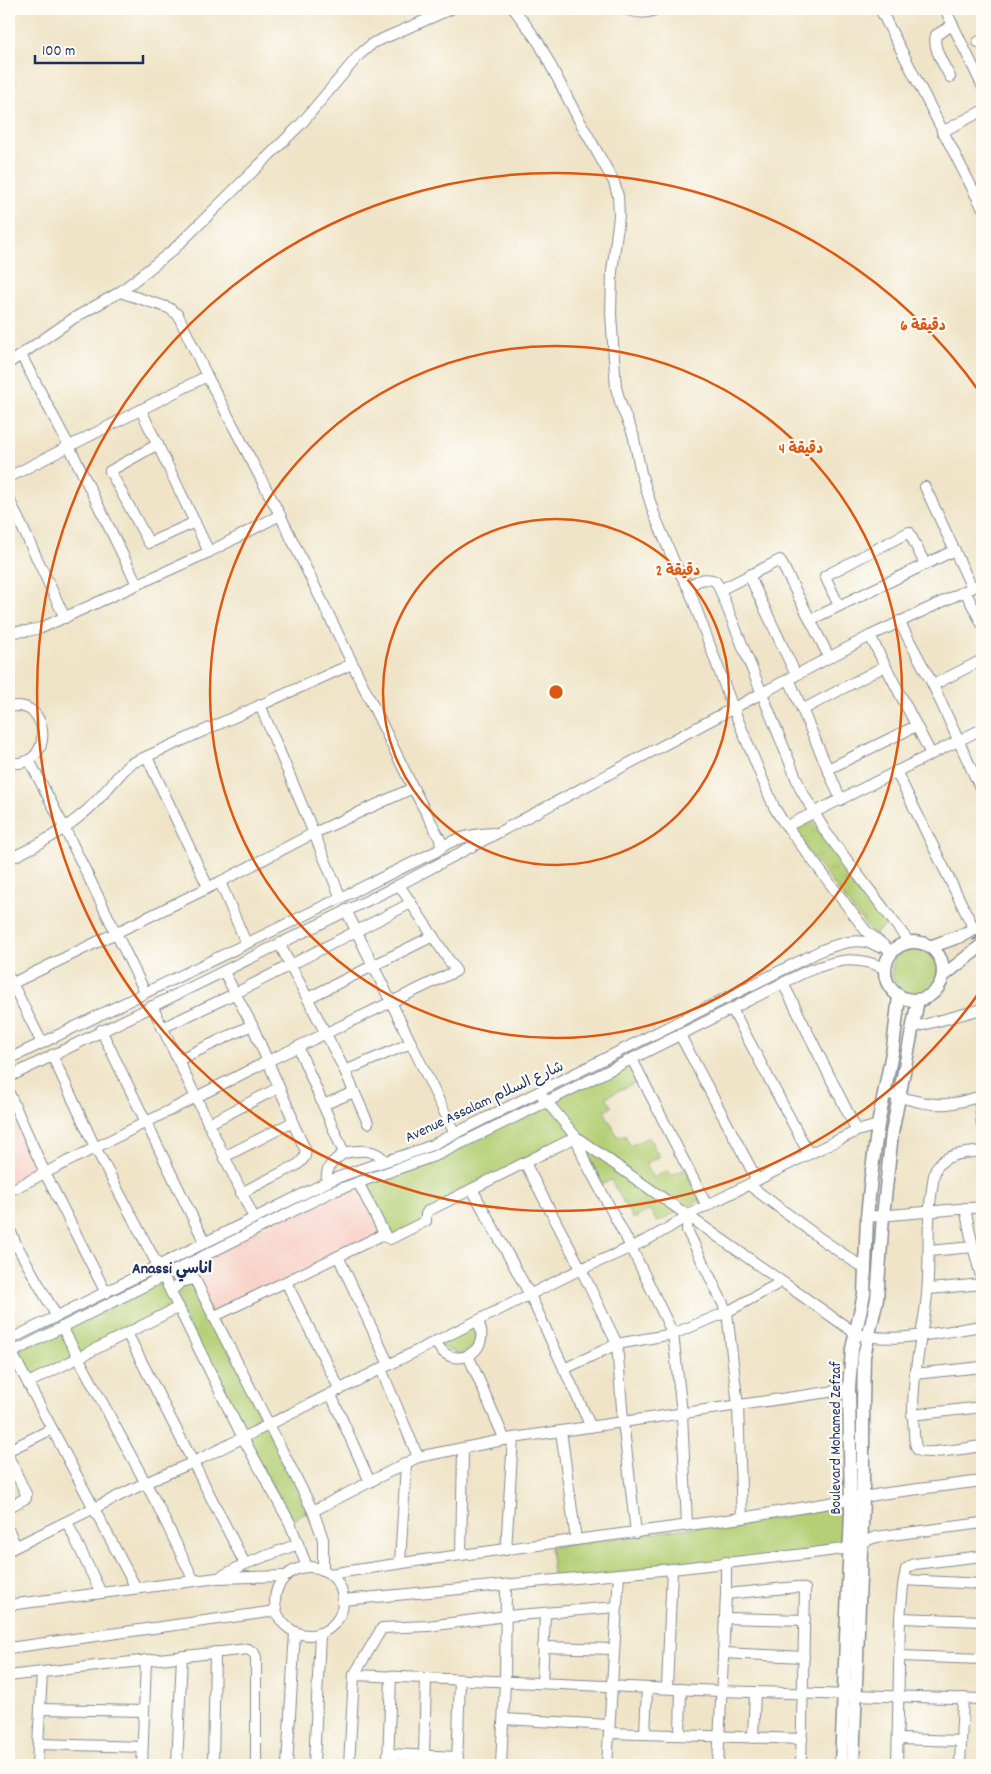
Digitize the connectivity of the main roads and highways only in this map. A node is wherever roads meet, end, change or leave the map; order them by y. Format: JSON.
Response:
{"nodes":[{"id":1,"x":978,"y":927,"type":"edge"},
{"id":2,"x":982,"y":945,"type":"edge"},
{"id":3,"x":930,"y":947,"type":"junction"},
{"id":4,"x":943,"y":976,"type":"junction"},
{"id":5,"x":899,"y":996,"type":"junction"},
{"id":6,"x":918,"y":1000,"type":"junction"},
{"id":7,"x":857,"y":1499,"type":"junction"},
{"id":8,"x":841,"y":1765,"type":"edge"},
{"id":9,"x":854,"y":1765,"type":"edge"}],
"edges":[{"from":1,"to":3,"type":"main road"},
{"from":2,"to":4,"type":"main road"},
{"from":3,"to":4,"type":"main road"},
{"from":3,"to":5,"type":"main road"},
{"from":4,"to":6,"type":"main road"},
{"from":5,"to":6,"type":"main road"},
{"from":5,"to":7,"type":"main road","name":"Boulevard Mohamed Zefzaf"},
{"from":6,"to":7,"type":"main road","name":"Boulevard Mohamed Zefzaf"},
{"from":7,"to":8,"type":"main road","name":"Boulevard Mohamed Zefzaf"},
{"from":7,"to":9,"type":"main road","name":"Boulevard Mohamed Zefzaf"}]}
